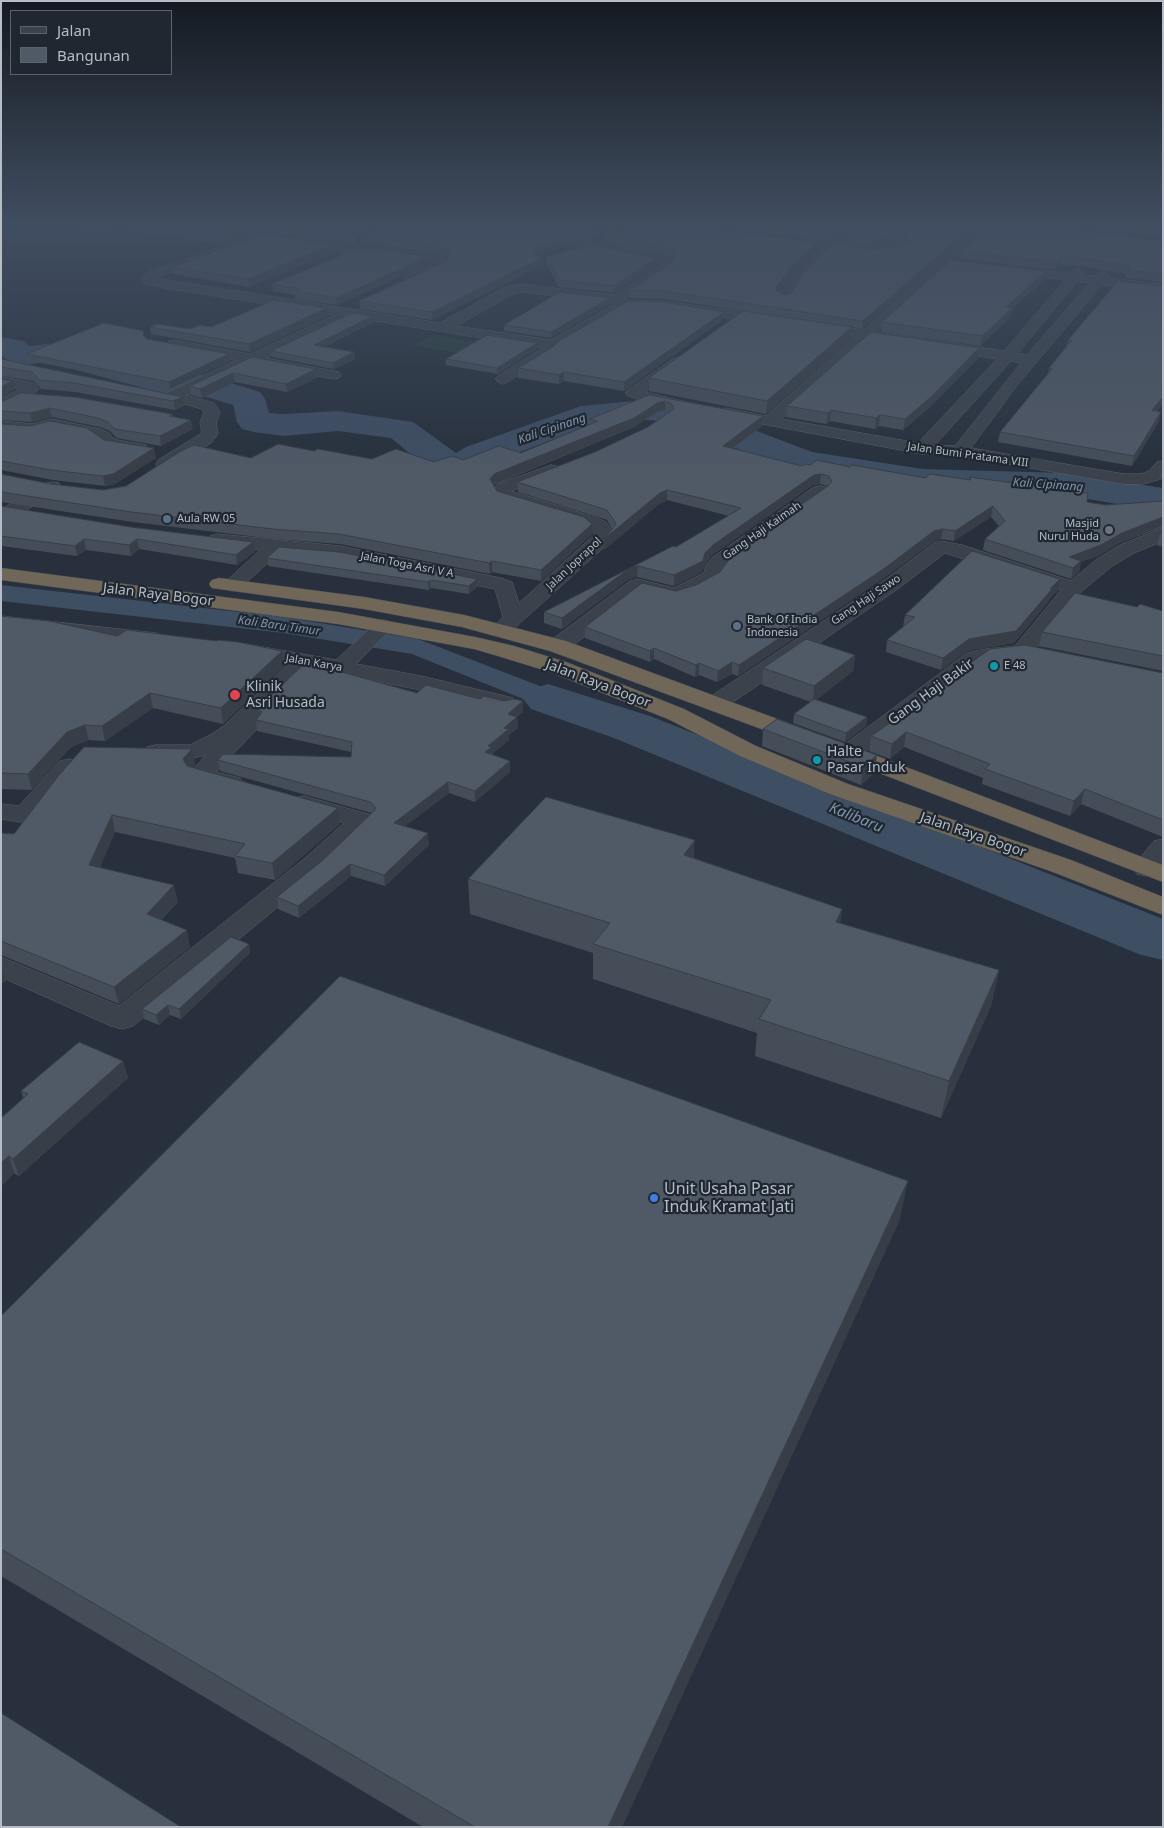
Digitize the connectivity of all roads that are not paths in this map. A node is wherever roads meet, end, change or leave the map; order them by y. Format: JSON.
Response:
{"nodes":[{"id":1,"x":315,"y":308,"type":"edge"},
{"id":2,"x":349,"y":308,"type":"edge"},
{"id":3,"x":477,"y":308,"type":"edge"},
{"id":4,"x":616,"y":308,"type":"edge"},
{"id":5,"x":687,"y":308,"type":"edge"},
{"id":6,"x":897,"y":308,"type":"edge"},
{"id":7,"x":1048,"y":308,"type":"edge"},
{"id":8,"x":1075,"y":308,"type":"edge"},
{"id":9,"x":342,"y":313,"type":"junction"},
{"id":10,"x":740,"y":316,"type":"junction"},
{"id":11,"x":443,"y":327,"type":"junction"},
{"id":12,"x":720,"y":330,"type":"edge"},
{"id":13,"x":867,"y":335,"type":"junction"},
{"id":14,"x":161,"y":342,"type":"edge"},
{"id":15,"x":553,"y":345,"type":"junction"},
{"id":16,"x":691,"y":353,"type":"edge"},
{"id":17,"x":1008,"y":356,"type":"junction"},
{"id":18,"x":253,"y":359,"type":"junction"},
{"id":19,"x":1032,"y":360,"type":"junction"},
{"id":20,"x":334,"y":375,"type":"dead end"},
{"id":21,"x":503,"y":379,"type":"dead end"},
{"id":22,"x":1,"y":381,"type":"edge"},
{"id":23,"x":23,"y":395,"type":"junction"},
{"id":24,"x":43,"y":396,"type":"edge"},
{"id":25,"x":1,"y":406,"type":"edge"},
{"id":26,"x":693,"y":407,"type":"edge"},
{"id":27,"x":712,"y":410,"type":"edge"},
{"id":28,"x":192,"y":420,"type":"edge"},
{"id":29,"x":770,"y":421,"type":"junction"},
{"id":30,"x":208,"y":424,"type":"junction"},
{"id":31,"x":1,"y":426,"type":"edge"},
{"id":32,"x":922,"y":449,"type":"junction"},
{"id":33,"x":960,"y":451,"type":"junction"},
{"id":34,"x":176,"y":456,"type":"junction"},
{"id":35,"x":566,"y":464,"type":"edge"},
{"id":36,"x":1163,"y":466,"type":"edge"},
{"id":37,"x":147,"y":474,"type":"edge"},
{"id":38,"x":27,"y":482,"type":"edge"},
{"id":39,"x":820,"y":491,"type":"edge"},
{"id":40,"x":4,"y":512,"type":"edge"},
{"id":41,"x":39,"y":515,"type":"edge"},
{"id":42,"x":1163,"y":534,"type":"edge"},
{"id":43,"x":203,"y":538,"type":"edge"},
{"id":44,"x":274,"y":547,"type":"junction"},
{"id":45,"x":1,"y":558,"type":"edge"},
{"id":46,"x":1,"y":574,"type":"edge"},
{"id":47,"x":232,"y":585,"type":"junction"},
{"id":48,"x":1074,"y":588,"type":"junction"},
{"id":49,"x":1,"y":622,"type":"edge"},
{"id":50,"x":507,"y":624,"type":"junction"},
{"id":51,"x":382,"y":628,"type":"junction"},
{"id":52,"x":174,"y":641,"type":"edge"},
{"id":53,"x":558,"y":646,"type":"junction"},
{"id":54,"x":228,"y":647,"type":"edge"},
{"id":55,"x":304,"y":661,"type":"junction"},
{"id":56,"x":340,"y":668,"type":"junction"},
{"id":57,"x":505,"y":703,"type":"edge"},
{"id":58,"x":715,"y":704,"type":"junction"},
{"id":59,"x":246,"y":718,"type":"junction"},
{"id":60,"x":134,"y":751,"type":"edge"},
{"id":61,"x":83,"y":752,"type":"edge"},
{"id":62,"x":848,"y":753,"type":"junction"},
{"id":63,"x":252,"y":789,"type":"edge"},
{"id":64,"x":278,"y":796,"type":"edge"},
{"id":65,"x":1,"y":812,"type":"edge"},
{"id":66,"x":1163,"y":847,"type":"edge"},
{"id":67,"x":1155,"y":871,"type":"edge"},
{"id":68,"x":1163,"y":907,"type":"edge"},
{"id":69,"x":1,"y":966,"type":"edge"}],
"edges":[{"from":1,"to":9,"type":"street"},
{"from":2,"to":9,"type":"street"},
{"from":3,"to":11,"type":"street"},
{"from":4,"to":15,"type":"street"},
{"from":5,"to":10,"type":"street"},
{"from":6,"to":13,"type":"street"},
{"from":7,"to":17,"type":"street"},
{"from":8,"to":19,"type":"street"},
{"from":9,"to":11,"type":"street"},
{"from":9,"to":18,"type":"street"},
{"from":10,"to":12,"type":"street"},
{"from":10,"to":13,"type":"street"},
{"from":11,"to":15,"type":"street"},
{"from":13,"to":17,"type":"street"},
{"from":13,"to":29,"type":"street"},
{"from":14,"to":18,"type":"street"},
{"from":15,"to":21,"type":"street"},
{"from":16,"to":26,"type":"street"},
{"from":17,"to":19,"type":"street"},
{"from":17,"to":32,"type":"street"},
{"from":18,"to":20,"type":"street"},
{"from":18,"to":30,"type":"street"},
{"from":19,"to":33,"type":"street"},
{"from":22,"to":23,"type":"street"},
{"from":23,"to":24,"type":"street"},
{"from":23,"to":25,"type":"street"},
{"from":27,"to":29,"type":"street","name":"Jalan Bumi Pratama VIII"},
{"from":28,"to":30,"type":"street"},
{"from":29,"to":32,"type":"street","name":"Jalan Bumi Pratama VIII"},
{"from":30,"to":34,"type":"street"},
{"from":31,"to":34,"type":"street"},
{"from":32,"to":33,"type":"street","name":"Jalan Bumi Pratama VIII"},
{"from":33,"to":36,"type":"street","name":"Jalan Bumi Pratama VIII"},
{"from":34,"to":37,"type":"street"},
{"from":35,"to":50,"type":"street","name":"Jalan Joprapol"},
{"from":38,"to":40,"type":"street"},
{"from":39,"to":53,"type":"street","name":"Gang Haji Kaimah"},
{"from":40,"to":41,"type":"street"},
{"from":42,"to":48,"type":"street"},
{"from":43,"to":44,"type":"street"},
{"from":44,"to":47,"type":"street"},
{"from":44,"to":50,"type":"street","name":"Jalan Toga Asri V A"},
{"from":45,"to":47,"type":"highway","name":"Jalan Raya Bogor"},
{"from":46,"to":51,"type":"highway","name":"Jalan Raya Bogor"},
{"from":47,"to":50,"type":"highway","name":"Jalan Raya Bogor"},
{"from":48,"to":58,"type":"street","name":"Gang Haji Sawo"},
{"from":48,"to":62,"type":"street","name":"Gang Haji Bakir"},
{"from":49,"to":52,"type":"street"},
{"from":50,"to":53,"type":"highway","name":"Jalan Raya Bogor"},
{"from":51,"to":56,"type":"street"},
{"from":51,"to":68,"type":"highway","name":"Jalan Raya Bogor"},
{"from":53,"to":58,"type":"highway","name":"Jalan Raya Bogor"},
{"from":54,"to":55,"type":"street","name":"Jalan Karya"},
{"from":55,"to":56,"type":"street","name":"Jalan Karya"},
{"from":55,"to":59,"type":"street"},
{"from":56,"to":57,"type":"street","name":"Jalan Karya"},
{"from":58,"to":62,"type":"highway","name":"Jalan Raya Bogor"},
{"from":59,"to":60,"type":"street"},
{"from":59,"to":63,"type":"street"},
{"from":61,"to":65,"type":"street"},
{"from":62,"to":67,"type":"highway","name":"Jalan Raya Bogor"},
{"from":64,"to":69,"type":"street"},
{"from":66,"to":67,"type":"street"}]}
